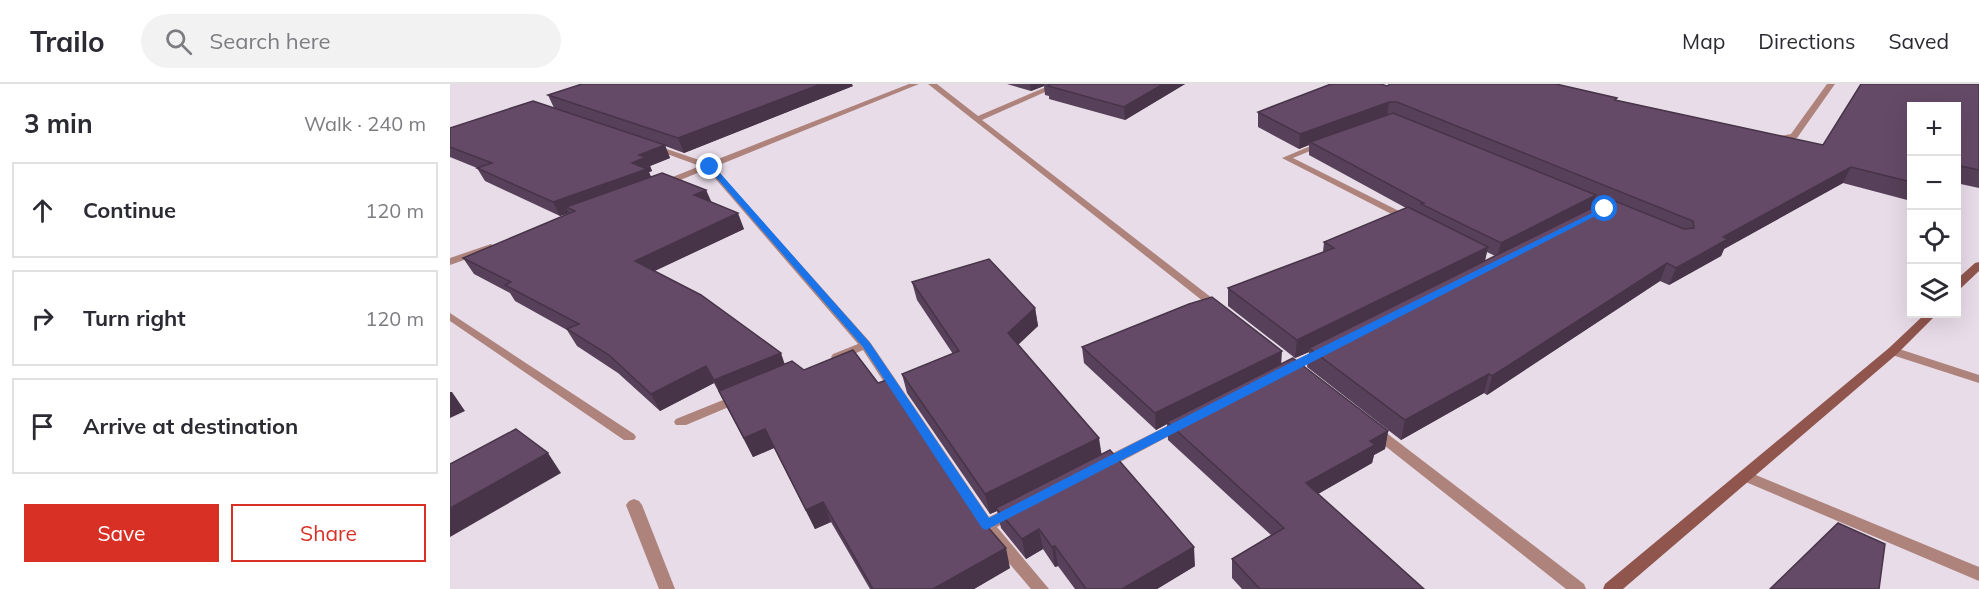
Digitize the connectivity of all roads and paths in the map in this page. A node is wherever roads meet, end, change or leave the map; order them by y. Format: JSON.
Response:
{"nodes":[{"id":1,"x":915,"y":84,"type":"edge"},
{"id":2,"x":932,"y":84,"type":"edge"},
{"id":3,"x":1059,"y":84,"type":"edge"},
{"id":4,"x":1831,"y":84,"type":"edge"},
{"id":5,"x":977,"y":119,"type":"junction"},
{"id":6,"x":1767,"y":140,"type":"edge"},
{"id":7,"x":635,"y":141,"type":"edge"},
{"id":8,"x":1328,"y":142,"type":"edge"},
{"id":9,"x":710,"y":167,"type":"junction"},
{"id":10,"x":656,"y":187,"type":"edge"},
{"id":11,"x":1423,"y":227,"type":"edge"},
{"id":12,"x":504,"y":242,"type":"edge"},
{"id":13,"x":450,"y":262,"type":"edge"},
{"id":14,"x":1979,"y":265,"type":"edge"},
{"id":15,"x":1961,"y":282,"type":"edge"},
{"id":16,"x":450,"y":316,"type":"edge"},
{"id":17,"x":1227,"y":316,"type":"edge"},
{"id":18,"x":1926,"y":318,"type":"edge"},
{"id":19,"x":866,"y":345,"type":"junction"},
{"id":20,"x":1333,"y":346,"type":"edge"},
{"id":21,"x":1893,"y":351,"type":"junction"},
{"id":22,"x":823,"y":363,"type":"edge"},
{"id":23,"x":1271,"y":378,"type":"edge"},
{"id":24,"x":1979,"y":379,"type":"edge"},
{"id":25,"x":746,"y":395,"type":"edge"},
{"id":26,"x":1197,"y":416,"type":"edge"},
{"id":27,"x":681,"y":422,"type":"dead end"},
{"id":28,"x":1367,"y":425,"type":"edge"},
{"id":29,"x":629,"y":437,"type":"dead end"},
{"id":30,"x":1092,"y":470,"type":"edge"},
{"id":31,"x":1746,"y":476,"type":"junction"},
{"id":32,"x":1029,"y":503,"type":"edge"},
{"id":33,"x":634,"y":505,"type":"dead end"},
{"id":34,"x":986,"y":525,"type":"junction"},
{"id":35,"x":1979,"y":574,"type":"edge"},
{"id":36,"x":667,"y":589,"type":"edge"},
{"id":37,"x":1041,"y":589,"type":"edge"},
{"id":38,"x":1578,"y":589,"type":"edge"},
{"id":39,"x":1611,"y":589,"type":"edge"}],
"edges":[{"from":1,"to":9,"type":"street"},
{"from":2,"to":5,"type":"street"},
{"from":3,"to":5,"type":"street"},
{"from":4,"to":6,"type":"street"},
{"from":5,"to":17,"type":"street"},
{"from":7,"to":9,"type":"street"},
{"from":8,"to":11,"type":"street"},
{"from":9,"to":10,"type":"street"},
{"from":9,"to":19,"type":"street"},
{"from":12,"to":13,"type":"street"},
{"from":14,"to":15,"type":"street"},
{"from":16,"to":29,"type":"street"},
{"from":18,"to":21,"type":"street"},
{"from":19,"to":22,"type":"street"},
{"from":19,"to":34,"type":"street"},
{"from":20,"to":23,"type":"street"},
{"from":21,"to":24,"type":"street"},
{"from":21,"to":31,"type":"street"},
{"from":25,"to":27,"type":"street"},
{"from":26,"to":30,"type":"street"},
{"from":28,"to":38,"type":"street"},
{"from":31,"to":35,"type":"street"},
{"from":31,"to":39,"type":"street"},
{"from":32,"to":34,"type":"street"},
{"from":33,"to":36,"type":"street"},
{"from":34,"to":37,"type":"street"}]}
